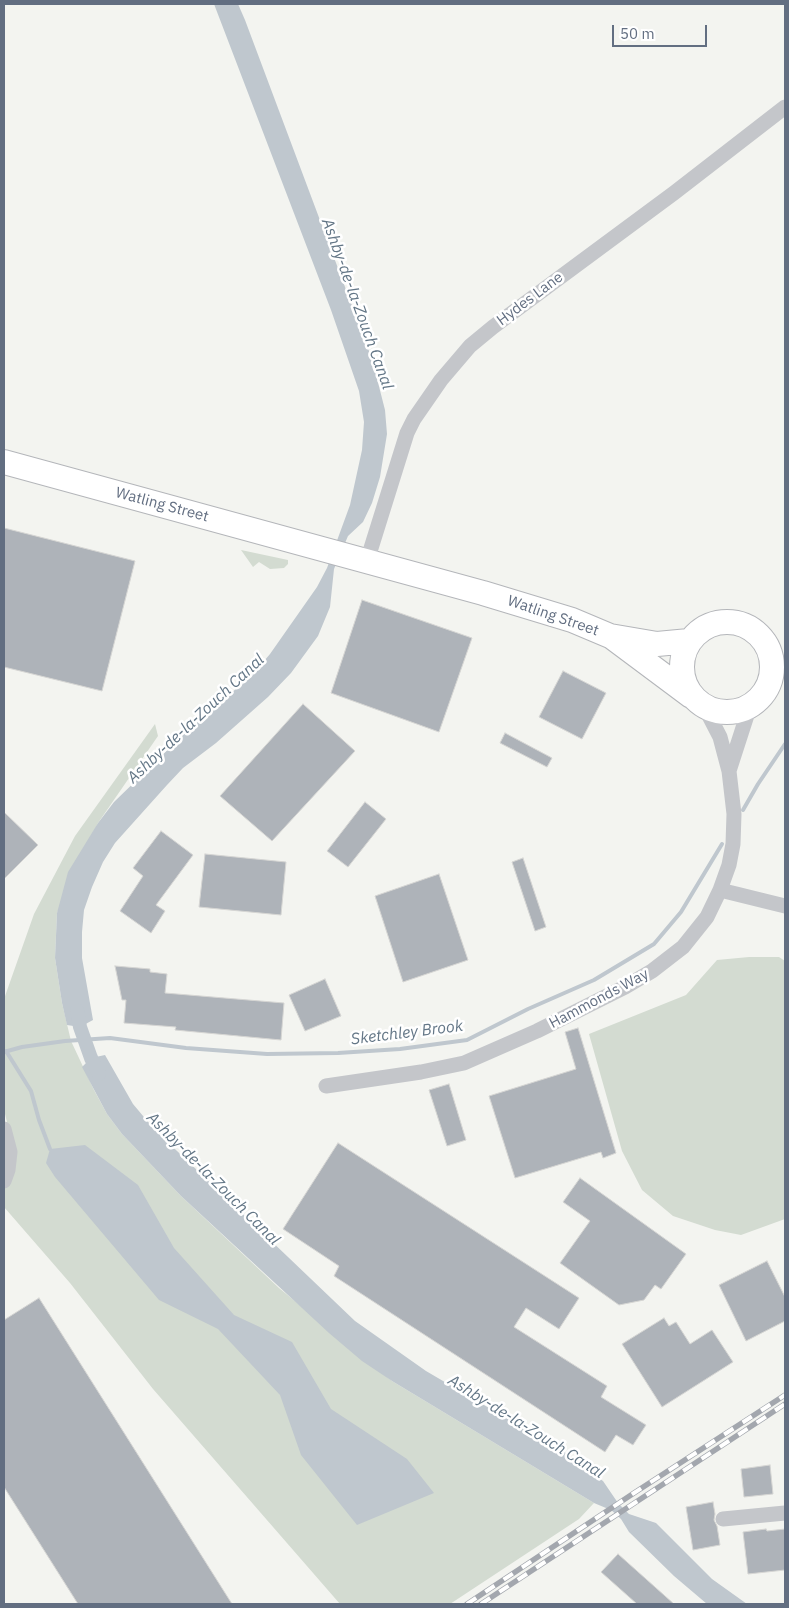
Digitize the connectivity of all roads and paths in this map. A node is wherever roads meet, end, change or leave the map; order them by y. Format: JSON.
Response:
{"nodes":[{"id":1,"x":785,"y":108,"type":"edge"},
{"id":2,"x":4,"y":462,"type":"edge"},
{"id":3,"x":360,"y":559,"type":"junction"},
{"id":4,"x":610,"y":636,"type":"junction"},
{"id":5,"x":764,"y":640,"type":"junction"},
{"id":6,"x":689,"y":641,"type":"junction"},
{"id":7,"x":785,"y":656,"type":"edge"},
{"id":8,"x":767,"y":696,"type":"edge"},
{"id":9,"x":698,"y":702,"type":"junction"},
{"id":10,"x":729,"y":771,"type":"junction"},
{"id":11,"x":720,"y":890,"type":"junction"},
{"id":12,"x":785,"y":906,"type":"edge"},
{"id":13,"x":326,"y":1086,"type":"dead end"},
{"id":14,"x":4,"y":1129,"type":"edge"},
{"id":15,"x":4,"y":1181,"type":"edge"},
{"id":16,"x":785,"y":1513,"type":"edge"},
{"id":17,"x":723,"y":1519,"type":"dead end"}],
"edges":[{"from":1,"to":3,"type":"street","name":"Hydes Lane"},
{"from":2,"to":3,"type":"highway","name":"Watling Street"},
{"from":3,"to":4,"type":"highway","name":"Watling Street"},
{"from":4,"to":6,"type":"highway","name":"Watling Street"},
{"from":4,"to":9,"type":"highway","name":"Watling Street"},
{"from":5,"to":6,"type":"highway"},
{"from":5,"to":7,"type":"highway"},
{"from":5,"to":8,"type":"highway"},
{"from":6,"to":9,"type":"highway"},
{"from":8,"to":9,"type":"highway"},
{"from":8,"to":10,"type":"street","name":"Hammonds Way"},
{"from":9,"to":10,"type":"street","name":"Hammonds Way"},
{"from":10,"to":11,"type":"street","name":"Hammonds Way"},
{"from":11,"to":12,"type":"street"},
{"from":11,"to":13,"type":"street","name":"Hammonds Way"},
{"from":14,"to":15,"type":"street"},
{"from":16,"to":17,"type":"street"}]}
